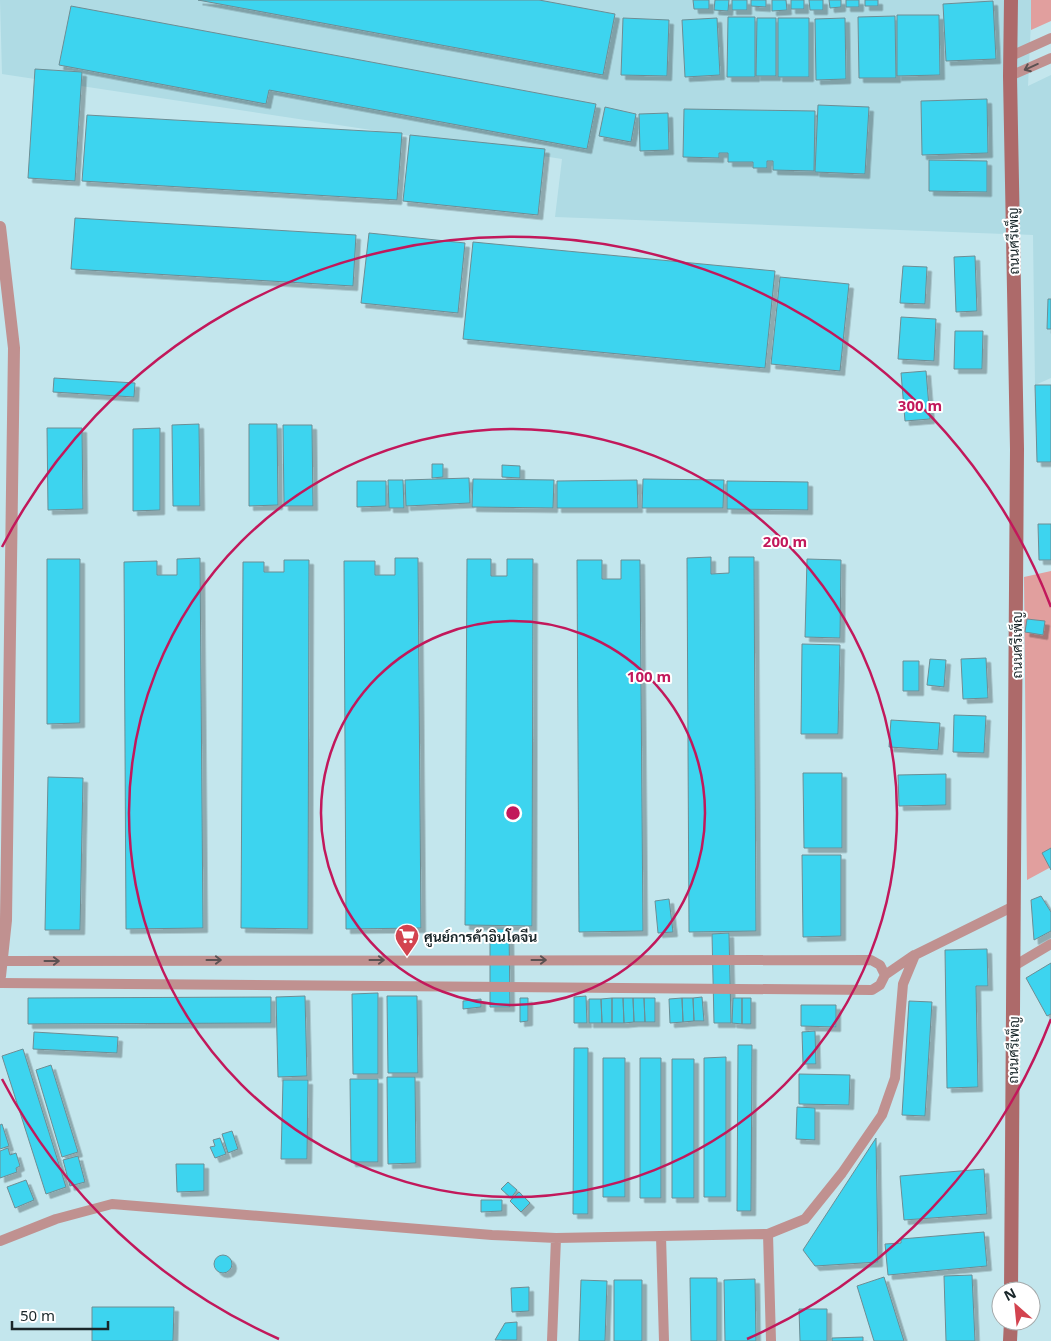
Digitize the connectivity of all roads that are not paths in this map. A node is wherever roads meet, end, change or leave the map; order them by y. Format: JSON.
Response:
{"nodes":[{"id":1,"x":1011,"y":0,"type":"edge"},
{"id":2,"x":1051,"y":38,"type":"edge"},
{"id":3,"x":1011,"y":56,"type":"junction"},
{"id":4,"x":1051,"y":58,"type":"edge"},
{"id":5,"x":1010,"y":76,"type":"junction"},
{"id":6,"x":0,"y":227,"type":"edge"},
{"id":7,"x":1014,"y":906,"type":"junction"},
{"id":8,"x":1051,"y":944,"type":"edge"},
{"id":9,"x":914,"y":955,"type":"junction"},
{"id":10,"x":3,"y":960,"type":"junction"},
{"id":11,"x":1014,"y":966,"type":"junction"},
{"id":12,"x":0,"y":976,"type":"edge"},
{"id":13,"x":884,"y":976,"type":"junction"},
{"id":14,"x":0,"y":983,"type":"edge"},
{"id":15,"x":768,"y":1234,"type":"junction"},
{"id":16,"x":661,"y":1236,"type":"junction"},
{"id":17,"x":556,"y":1238,"type":"junction"},
{"id":18,"x":0,"y":1241,"type":"edge"},
{"id":19,"x":1011,"y":1281,"type":"edge"},
{"id":20,"x":552,"y":1341,"type":"edge"},
{"id":21,"x":664,"y":1341,"type":"edge"},
{"id":22,"x":771,"y":1341,"type":"edge"}],
"edges":[{"from":1,"to":3,"type":"main road","name":"ถนนศรีเพ็ญ"},
{"from":2,"to":3,"type":"street"},
{"from":3,"to":5,"type":"main road","name":"ถนนศรีเพ็ญ"},
{"from":4,"to":5,"type":"street","one_way":true},
{"from":5,"to":7,"type":"main road","name":"ถนนศรีเพ็ญ"},
{"from":6,"to":10,"type":"street"},
{"from":7,"to":9,"type":"street"},
{"from":7,"to":11,"type":"main road","name":"ถนนศรีเพ็ญ"},
{"from":8,"to":11,"type":"street"},
{"from":9,"to":13,"type":"street"},
{"from":9,"to":15,"type":"street"},
{"from":10,"to":12,"type":"street"},
{"from":10,"to":13,"type":"street","one_way":true},
{"from":11,"to":19,"type":"main road","name":"ถนนศรีเพ็ญ"},
{"from":13,"to":14,"type":"street"},
{"from":15,"to":16,"type":"street"},
{"from":15,"to":22,"type":"street"},
{"from":16,"to":17,"type":"street"},
{"from":16,"to":21,"type":"street"},
{"from":17,"to":18,"type":"street"},
{"from":17,"to":20,"type":"street"}]}
